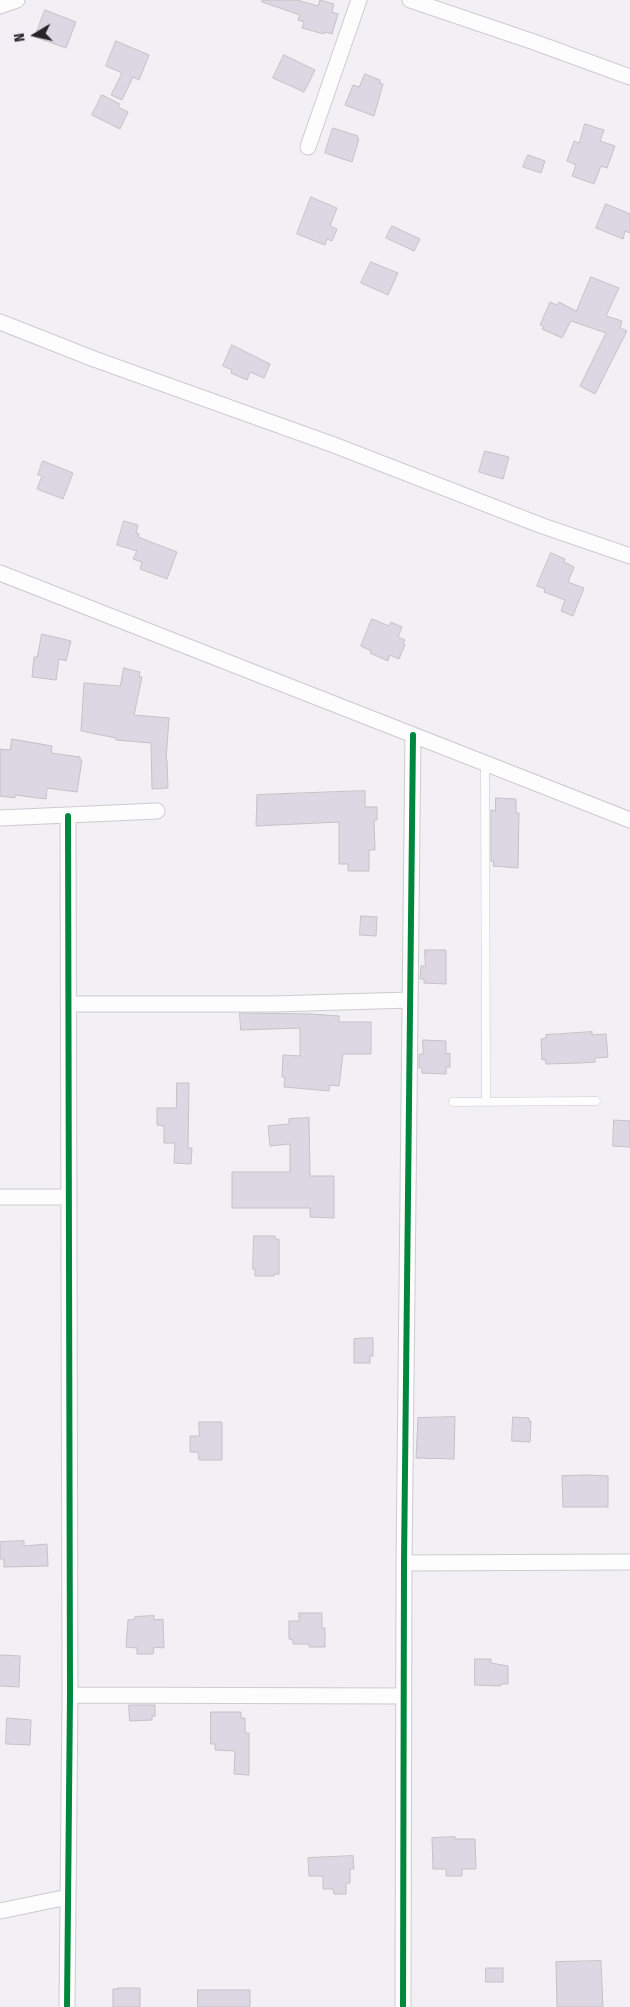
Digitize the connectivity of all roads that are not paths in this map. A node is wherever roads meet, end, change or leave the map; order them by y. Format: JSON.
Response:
{"nodes":[{"id":1,"x":17,"y":0,"type":"edge"},
{"id":2,"x":359,"y":0,"type":"edge"},
{"id":3,"x":410,"y":0,"type":"edge"},
{"id":4,"x":0,"y":6,"type":"edge"},
{"id":5,"x":630,"y":77,"type":"edge"},
{"id":6,"x":308,"y":147,"type":"dead end"},
{"id":7,"x":0,"y":322,"type":"edge"},
{"id":8,"x":630,"y":556,"type":"edge"},
{"id":9,"x":0,"y":573,"type":"edge"},
{"id":10,"x":413,"y":735,"type":"junction"},
{"id":11,"x":485,"y":764,"type":"junction"},
{"id":12,"x":157,"y":811,"type":"dead end"},
{"id":13,"x":68,"y":816,"type":"junction"},
{"id":14,"x":0,"y":818,"type":"edge"},
{"id":15,"x":630,"y":820,"type":"edge"},
{"id":16,"x":410,"y":1000,"type":"junction"},
{"id":17,"x":68,"y":1004,"type":"junction"},
{"id":18,"x":596,"y":1101,"type":"dead end"},
{"id":19,"x":453,"y":1102,"type":"dead end"},
{"id":20,"x":486,"y":1102,"type":"junction"},
{"id":21,"x":0,"y":1196,"type":"edge"},
{"id":22,"x":69,"y":1197,"type":"junction"},
{"id":23,"x":630,"y":1562,"type":"edge"},
{"id":24,"x":404,"y":1563,"type":"junction"},
{"id":25,"x":70,"y":1695,"type":"junction"},
{"id":26,"x":404,"y":1696,"type":"junction"},
{"id":27,"x":68,"y":1897,"type":"junction"},
{"id":28,"x":0,"y":1911,"type":"edge"},
{"id":29,"x":67,"y":2007,"type":"edge"},
{"id":30,"x":403,"y":2007,"type":"edge"}],
"edges":[{"from":1,"to":4,"type":"street"},
{"from":2,"to":6,"type":"street"},
{"from":3,"to":5,"type":"street"},
{"from":7,"to":8,"type":"street"},
{"from":9,"to":10,"type":"street"},
{"from":10,"to":11,"type":"street"},
{"from":10,"to":16,"type":"street"},
{"from":11,"to":15,"type":"street"},
{"from":11,"to":20,"type":"lane"},
{"from":12,"to":13,"type":"street"},
{"from":13,"to":14,"type":"street"},
{"from":13,"to":17,"type":"street"},
{"from":16,"to":17,"type":"street"},
{"from":16,"to":24,"type":"street"},
{"from":17,"to":22,"type":"street"},
{"from":18,"to":20,"type":"lane"},
{"from":19,"to":20,"type":"lane"},
{"from":21,"to":22,"type":"street"},
{"from":22,"to":25,"type":"street"},
{"from":23,"to":24,"type":"street"},
{"from":24,"to":26,"type":"street"},
{"from":25,"to":26,"type":"street"},
{"from":25,"to":27,"type":"street"},
{"from":26,"to":30,"type":"street"},
{"from":27,"to":28,"type":"street"},
{"from":27,"to":29,"type":"street"}]}
